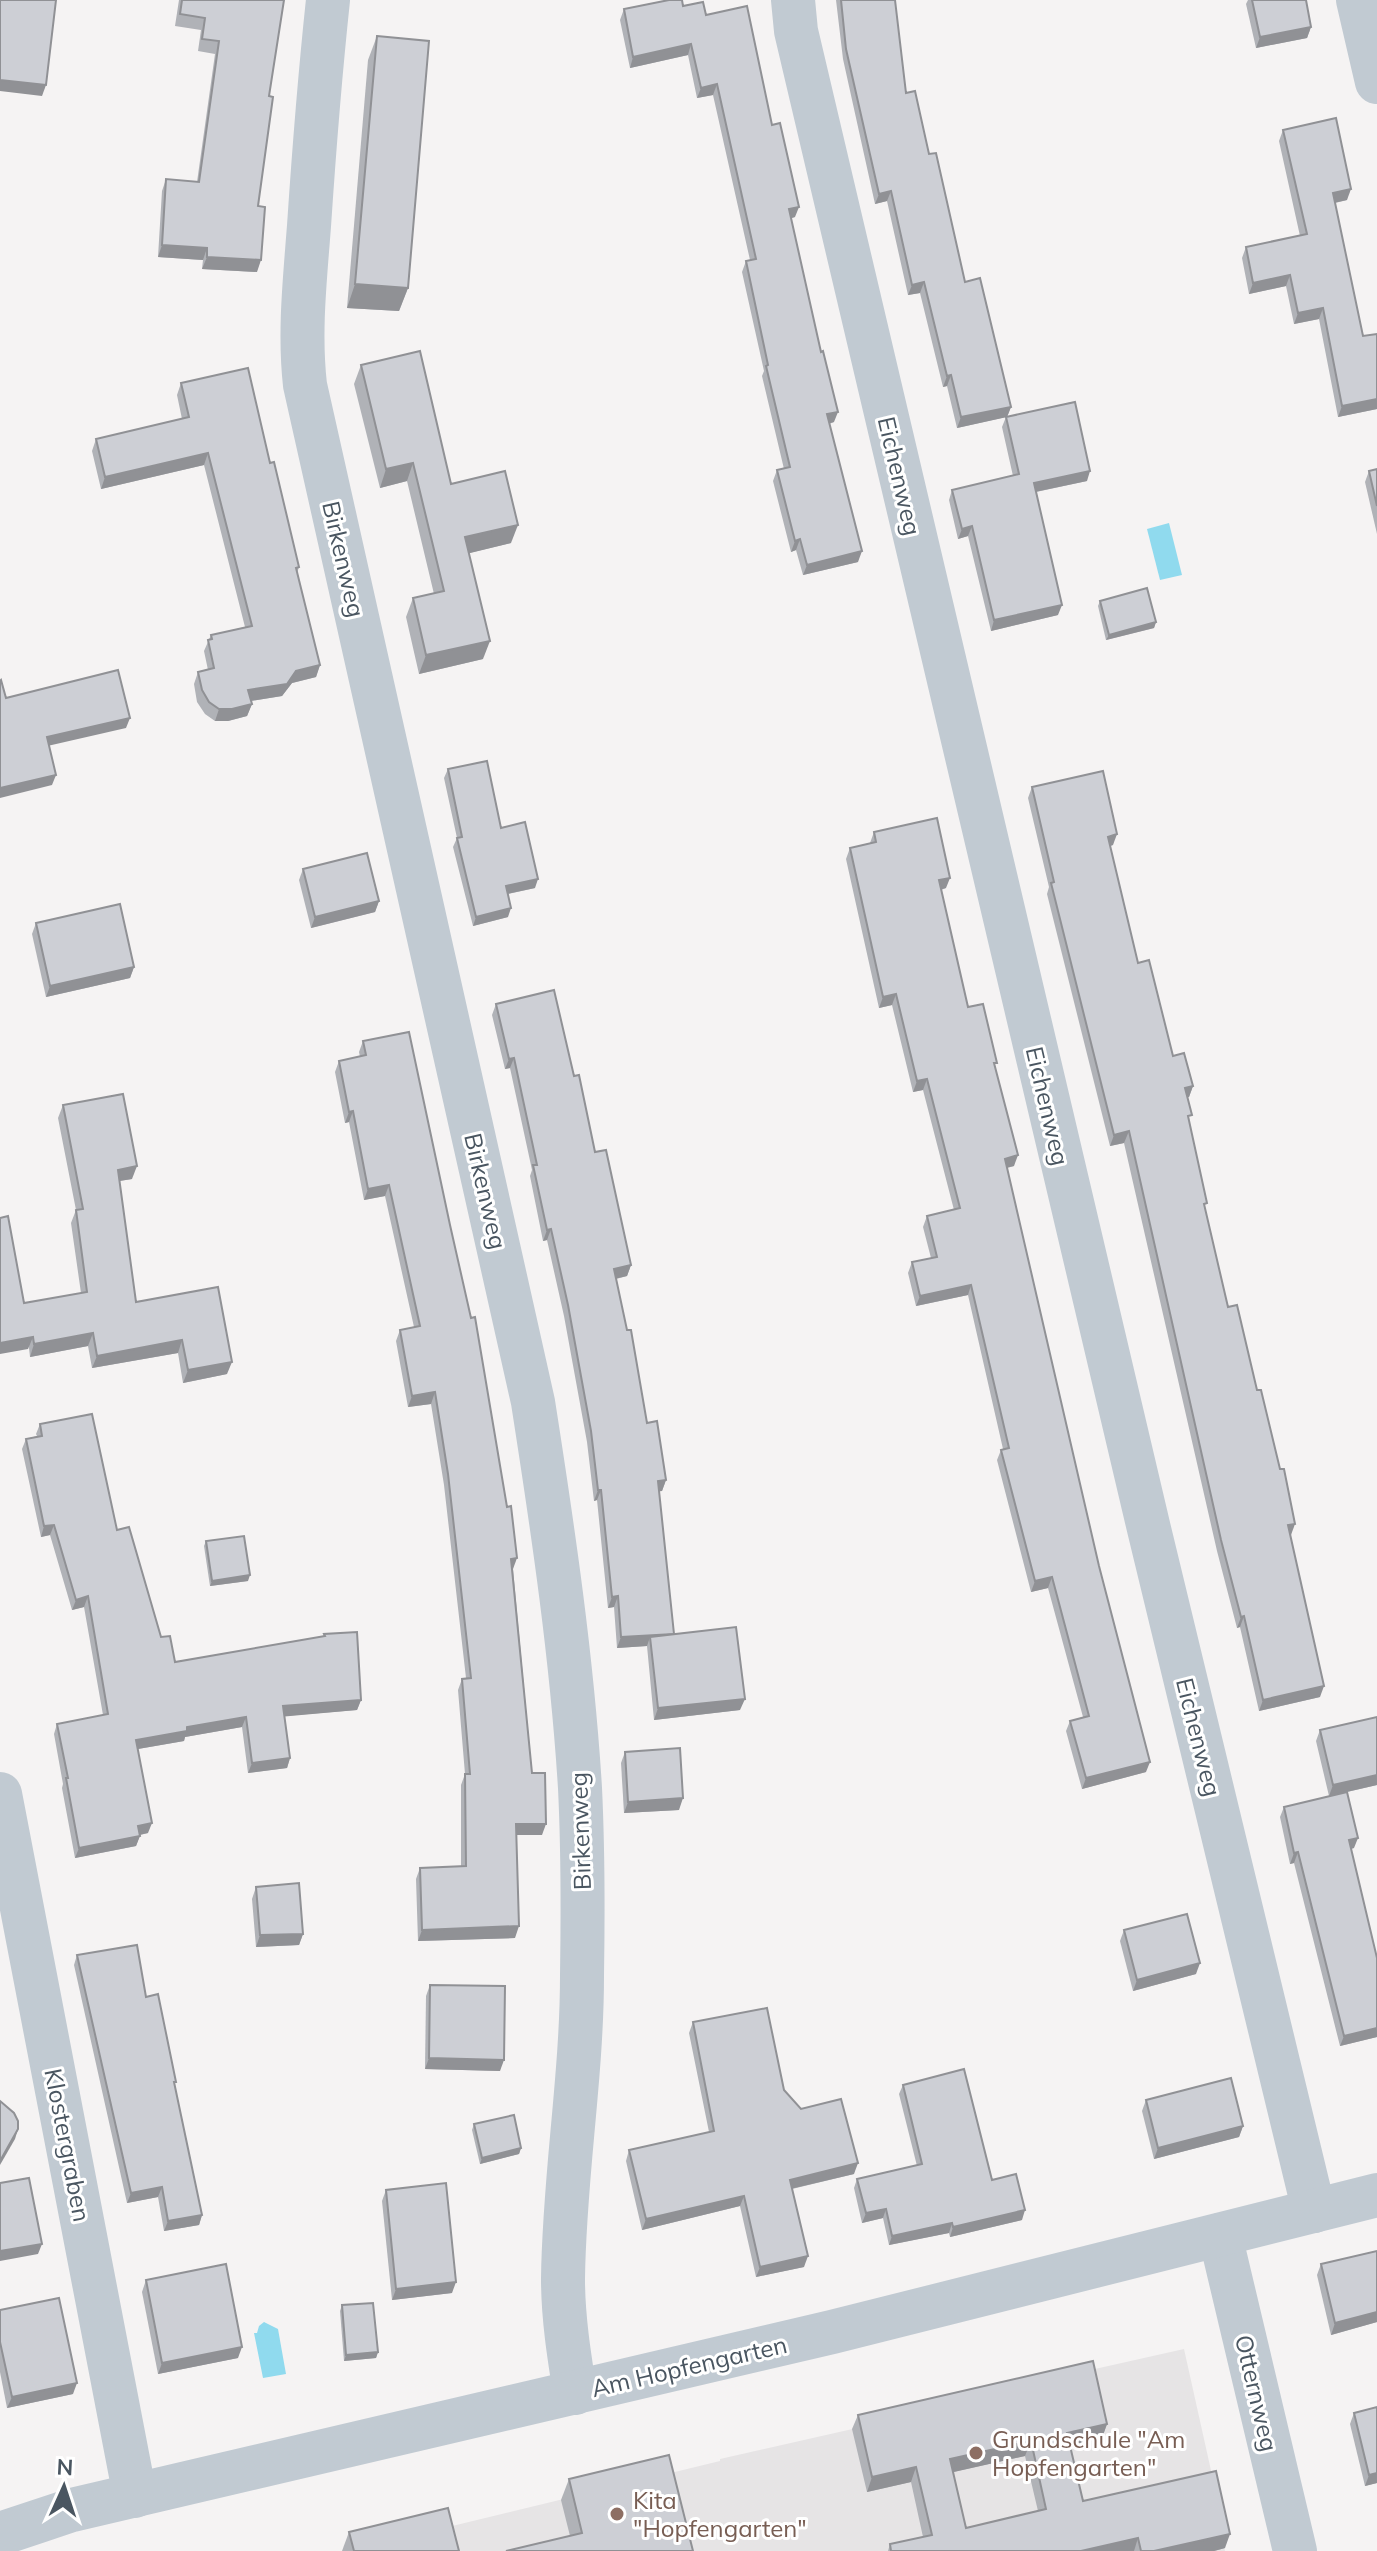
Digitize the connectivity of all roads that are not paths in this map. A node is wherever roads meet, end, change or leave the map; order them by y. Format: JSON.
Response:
{"nodes":[{"id":1,"x":328,"y":0,"type":"edge"},
{"id":2,"x":793,"y":0,"type":"edge"},
{"id":3,"x":1358,"y":0,"type":"edge"},
{"id":4,"x":1377,"y":82,"type":"edge"},
{"id":5,"x":0,"y":1794,"type":"edge"},
{"id":6,"x":1377,"y":2195,"type":"edge"},
{"id":7,"x":1314,"y":2211,"type":"junction"},
{"id":8,"x":1220,"y":2235,"type":"junction"},
{"id":9,"x":575,"y":2393,"type":"junction"},
{"id":10,"x":135,"y":2496,"type":"junction"},
{"id":11,"x":14,"y":2537,"type":"edge"},
{"id":12,"x":1295,"y":2551,"type":"edge"}],
"edges":[{"from":1,"to":9,"type":"street","name":"Birkenweg"},
{"from":2,"to":7,"type":"street","name":"Eichenweg"},
{"from":3,"to":4,"type":"street"},
{"from":5,"to":10,"type":"street","name":"Klostergraben"},
{"from":6,"to":7,"type":"street","name":"Am Hopfengarten"},
{"from":7,"to":8,"type":"street","name":"Am Hopfengarten"},
{"from":8,"to":9,"type":"street","name":"Am Hopfengarten"},
{"from":8,"to":12,"type":"street","name":"Otternweg"},
{"from":9,"to":10,"type":"street","name":"Am Hopfengarten"},
{"from":10,"to":11,"type":"street","name":"Am Hopfengarten"}]}
